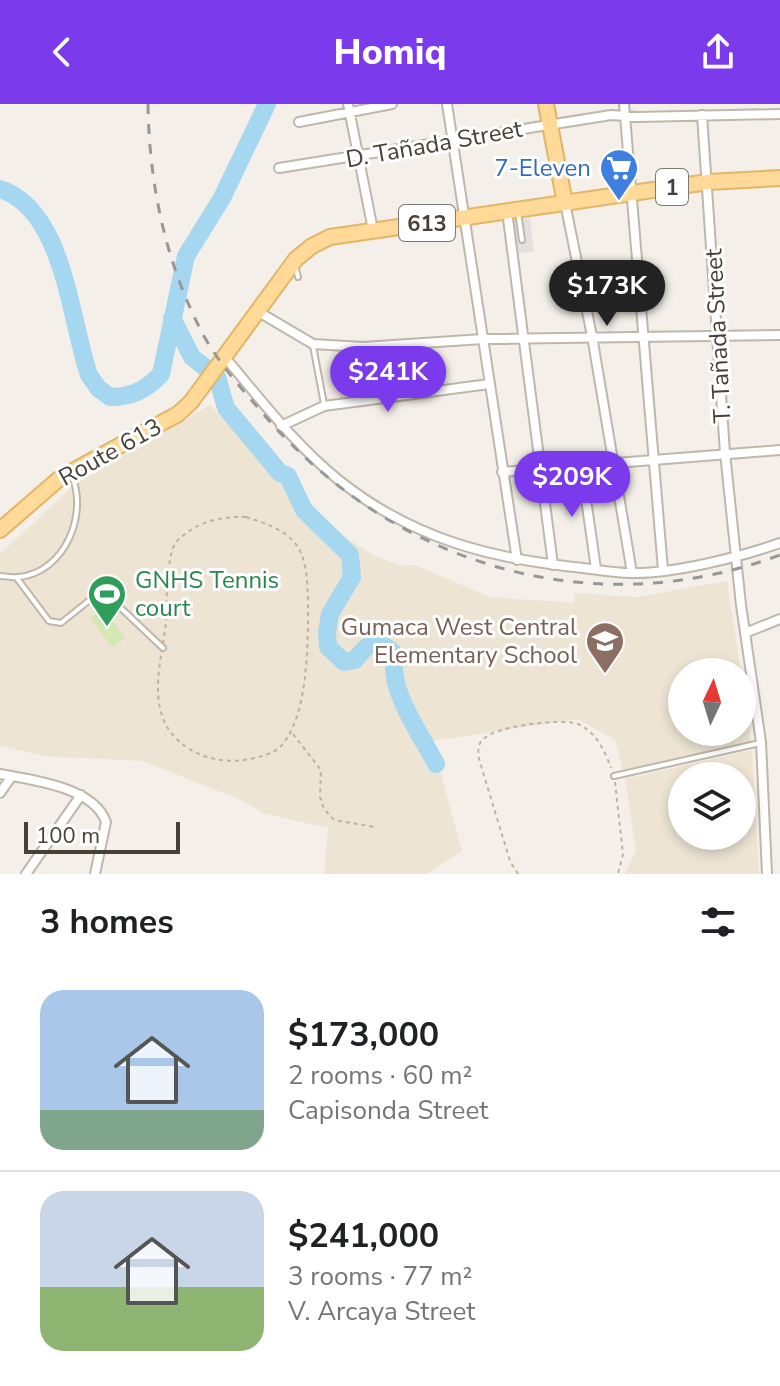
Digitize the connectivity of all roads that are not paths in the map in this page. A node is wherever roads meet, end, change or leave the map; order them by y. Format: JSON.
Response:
{"nodes":[{"id":1,"x":392,"y":104,"type":"edge"},
{"id":2,"x":447,"y":104,"type":"edge"},
{"id":3,"x":546,"y":104,"type":"edge"},
{"id":4,"x":624,"y":104,"type":"edge"},
{"id":5,"x":349,"y":108,"type":"edge"},
{"id":6,"x":625,"y":114,"type":"junction"},
{"id":7,"x":780,"y":114,"type":"edge"},
{"id":8,"x":702,"y":115,"type":"junction"},
{"id":9,"x":299,"y":122,"type":"dead end"},
{"id":10,"x":550,"y":124,"type":"junction"},
{"id":11,"x":452,"y":141,"type":"junction"},
{"id":12,"x":360,"y":157,"type":"junction"},
{"id":13,"x":279,"y":168,"type":"dead end"},
{"id":14,"x":780,"y":178,"type":"edge"},
{"id":15,"x":708,"y":182,"type":"junction"},
{"id":16,"x":632,"y":193,"type":"junction"},
{"id":17,"x":565,"y":203,"type":"junction"},
{"id":18,"x":513,"y":211,"type":"junction"},
{"id":19,"x":463,"y":218,"type":"junction"},
{"id":20,"x":373,"y":230,"type":"junction"},
{"id":21,"x":522,"y":240,"type":"dead end"},
{"id":22,"x":257,"y":311,"type":"junction"},
{"id":23,"x":780,"y":335,"type":"edge"},
{"id":24,"x":592,"y":336,"type":"junction"},
{"id":25,"x":525,"y":337,"type":"junction"},
{"id":26,"x":642,"y":337,"type":"junction"},
{"id":27,"x":719,"y":337,"type":"junction"},
{"id":28,"x":483,"y":339,"type":"junction"},
{"id":29,"x":313,"y":344,"type":"junction"},
{"id":30,"x":224,"y":356,"type":"junction"},
{"id":31,"x":489,"y":384,"type":"junction"},
{"id":32,"x":324,"y":406,"type":"junction"},
{"id":33,"x":281,"y":426,"type":"junction"},
{"id":34,"x":780,"y":450,"type":"edge"},
{"id":35,"x":725,"y":453,"type":"junction"},
{"id":36,"x":655,"y":459,"type":"junction"},
{"id":37,"x":614,"y":461,"type":"junction"},
{"id":38,"x":581,"y":464,"type":"junction"},
{"id":39,"x":541,"y":468,"type":"junction"},
{"id":40,"x":70,"y":472,"type":"junction"},
{"id":41,"x":502,"y":472,"type":"junction"},
{"id":42,"x":0,"y":530,"type":"edge"},
{"id":43,"x":780,"y":543,"type":"edge"},
{"id":44,"x":736,"y":557,"type":"junction"},
{"id":45,"x":517,"y":560,"type":"junction"},
{"id":46,"x":553,"y":565,"type":"junction"},
{"id":47,"x":596,"y":569,"type":"junction"},
{"id":48,"x":663,"y":570,"type":"junction"},
{"id":49,"x":632,"y":573,"type":"junction"},
{"id":50,"x":0,"y":576,"type":"edge"},
{"id":51,"x":16,"y":577,"type":"junction"},
{"id":52,"x":780,"y":619,"type":"edge"},
{"id":53,"x":745,"y":633,"type":"junction"},
{"id":54,"x":163,"y":648,"type":"road end"},
{"id":55,"x":761,"y":742,"type":"junction"},
{"id":56,"x":0,"y":774,"type":"edge"},
{"id":57,"x":12,"y":776,"type":"junction"},
{"id":58,"x":614,"y":776,"type":"road end"},
{"id":59,"x":0,"y":793,"type":"edge"},
{"id":60,"x":81,"y":795,"type":"junction"},
{"id":61,"x":26,"y":874,"type":"edge"},
{"id":62,"x":95,"y":874,"type":"edge"},
{"id":63,"x":767,"y":874,"type":"edge"}],
"edges":[{"from":1,"to":5,"type":"street"},
{"from":2,"to":11,"type":"street"},
{"from":3,"to":10,"type":"main road"},
{"from":4,"to":6,"type":"street"},
{"from":5,"to":9,"type":"street"},
{"from":5,"to":12,"type":"street"},
{"from":6,"to":8,"type":"street","name":"D. Tañada Street"},
{"from":6,"to":10,"type":"street","name":"D. Tañada Street"},
{"from":6,"to":16,"type":"street"},
{"from":7,"to":8,"type":"street","name":"D. Tañada Street"},
{"from":8,"to":15,"type":"street","name":"T. Tañada Street"},
{"from":10,"to":11,"type":"street","name":"D. Tañada Street"},
{"from":10,"to":17,"type":"main road"},
{"from":11,"to":12,"type":"street","name":"D. Tañada Street"},
{"from":11,"to":19,"type":"street"},
{"from":12,"to":13,"type":"street","name":"D. Tañada Street"},
{"from":12,"to":20,"type":"street"},
{"from":14,"to":15,"type":"main road","number":"1"},
{"from":15,"to":16,"type":"main road","number":"1"},
{"from":15,"to":27,"type":"street","name":"T. Tañada Street"},
{"from":16,"to":17,"type":"main road","number":"1"},
{"from":16,"to":26,"type":"street"},
{"from":17,"to":18,"type":"main road","number":"613"},
{"from":17,"to":24,"type":"street"},
{"from":18,"to":19,"type":"main road","number":"613"},
{"from":18,"to":21,"type":"lane"},
{"from":18,"to":25,"type":"street"},
{"from":19,"to":20,"type":"main road","number":"613"},
{"from":19,"to":28,"type":"street"},
{"from":20,"to":22,"type":"main road","number":"613"},
{"from":22,"to":29,"type":"street"},
{"from":22,"to":30,"type":"main road","number":"613"},
{"from":23,"to":27,"type":"street"},
{"from":24,"to":25,"type":"street"},
{"from":24,"to":26,"type":"street"},
{"from":24,"to":37,"type":"street"},
{"from":25,"to":28,"type":"street"},
{"from":25,"to":39,"type":"street"},
{"from":26,"to":27,"type":"street"},
{"from":26,"to":36,"type":"street"},
{"from":27,"to":35,"type":"street","name":"T. Tañada Street"},
{"from":28,"to":29,"type":"street"},
{"from":28,"to":31,"type":"street"},
{"from":29,"to":32,"type":"lane"},
{"from":30,"to":33,"type":"street"},
{"from":30,"to":40,"type":"main road","name":"Route 613","number":"613"},
{"from":31,"to":32,"type":"street"},
{"from":31,"to":41,"type":"street"},
{"from":32,"to":33,"type":"street"},
{"from":33,"to":45,"type":"street"},
{"from":34,"to":35,"type":"street"},
{"from":35,"to":36,"type":"street"},
{"from":35,"to":44,"type":"street","name":"T. Tañada Street"},
{"from":36,"to":37,"type":"street"},
{"from":36,"to":48,"type":"street"},
{"from":37,"to":38,"type":"street"},
{"from":37,"to":49,"type":"street"},
{"from":38,"to":39,"type":"street"},
{"from":38,"to":47,"type":"street"},
{"from":39,"to":41,"type":"street"},
{"from":39,"to":46,"type":"street"},
{"from":40,"to":42,"type":"main road","name":"Route 613","number":"613"},
{"from":40,"to":51,"type":"lane"},
{"from":41,"to":45,"type":"street"},
{"from":43,"to":44,"type":"street"},
{"from":44,"to":48,"type":"street"},
{"from":44,"to":53,"type":"street","name":"T. Tañada Street"},
{"from":45,"to":46,"type":"street"},
{"from":46,"to":47,"type":"street"},
{"from":47,"to":49,"type":"street"},
{"from":48,"to":49,"type":"street"},
{"from":50,"to":51,"type":"lane"},
{"from":51,"to":54,"type":"lane"},
{"from":52,"to":53,"type":"street"},
{"from":53,"to":55,"type":"street","name":"T. Tañada Street"},
{"from":55,"to":58,"type":"lane"},
{"from":55,"to":63,"type":"street","name":"T. Tañada Street"},
{"from":56,"to":57,"type":"street"},
{"from":57,"to":59,"type":"street"},
{"from":57,"to":60,"type":"street"},
{"from":60,"to":61,"type":"street"},
{"from":60,"to":62,"type":"street"}]}
